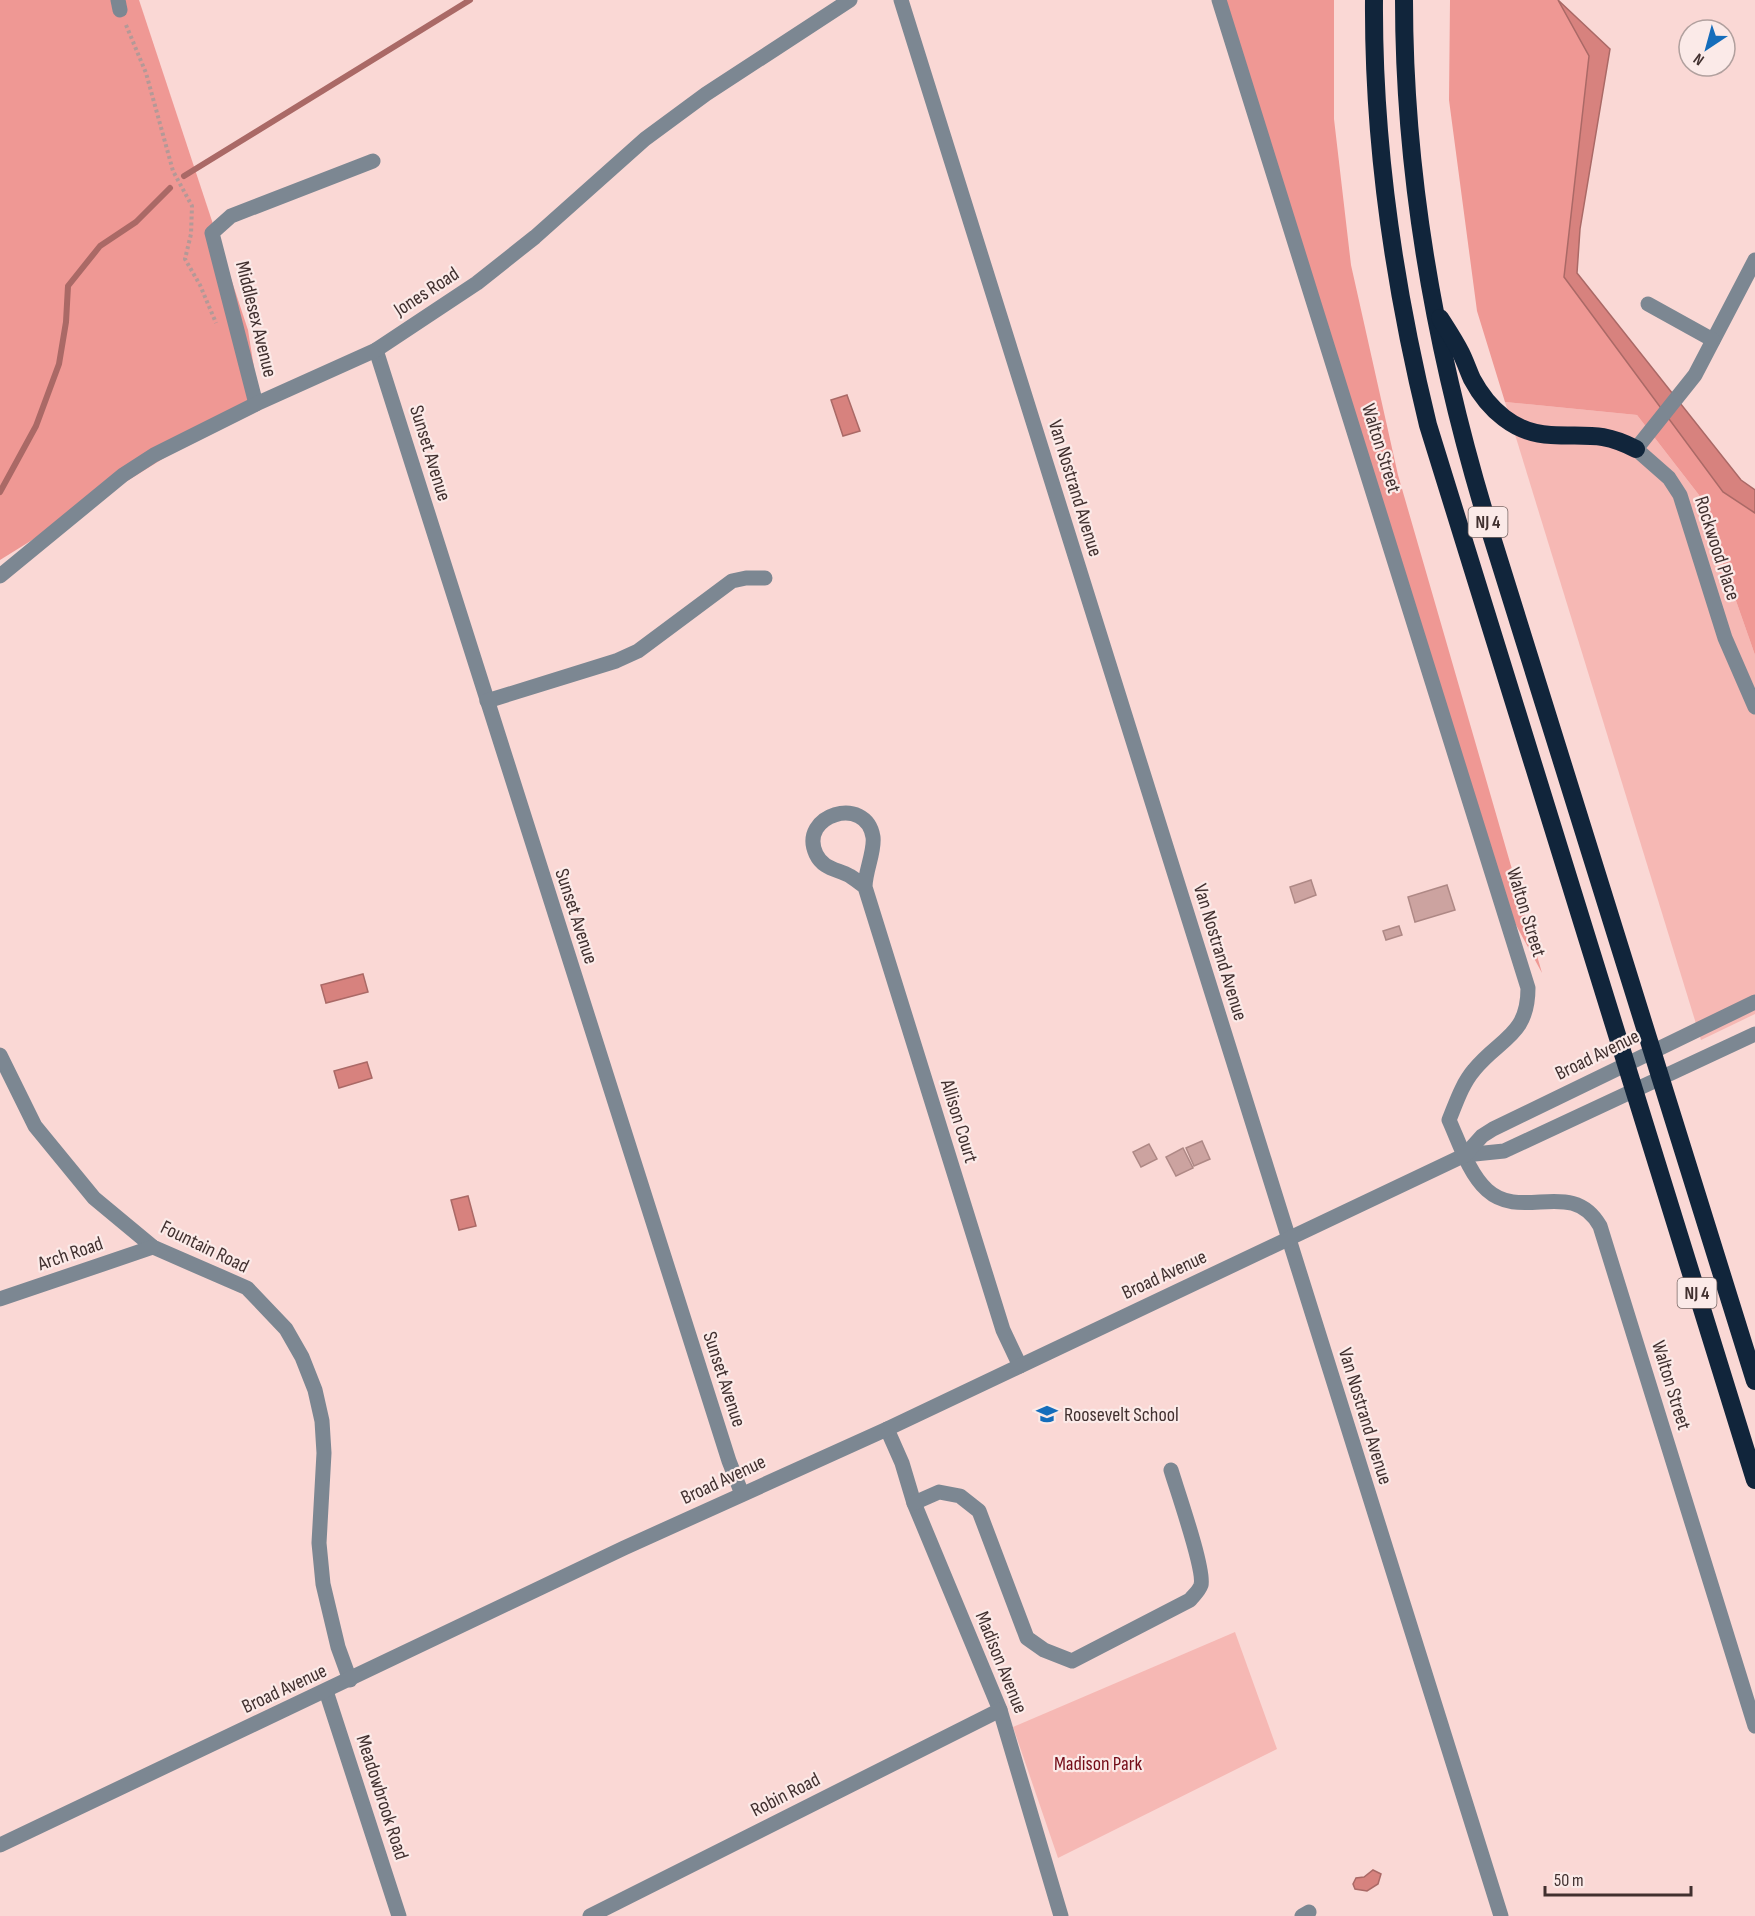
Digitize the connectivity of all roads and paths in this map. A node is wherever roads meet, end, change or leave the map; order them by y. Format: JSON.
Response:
{"nodes":[{"id":1,"x":850,"y":0,"type":"edge"},
{"id":2,"x":901,"y":0,"type":"edge"},
{"id":3,"x":1219,"y":0,"type":"edge"},
{"id":4,"x":1374,"y":0,"type":"edge"},
{"id":5,"x":1404,"y":0,"type":"edge"},
{"id":6,"x":119,"y":5,"type":"edge"},
{"id":7,"x":373,"y":161,"type":"dead end"},
{"id":8,"x":1755,"y":260,"type":"edge"},
{"id":9,"x":1648,"y":304,"type":"dead end"},
{"id":10,"x":1432,"y":305,"type":"junction"},
{"id":11,"x":219,"y":329,"type":"dead end"},
{"id":12,"x":1713,"y":340,"type":"junction"},
{"id":13,"x":376,"y":350,"type":"junction"},
{"id":14,"x":256,"y":404,"type":"junction"},
{"id":15,"x":1636,"y":449,"type":"junction"},
{"id":16,"x":0,"y":576,"type":"edge"},
{"id":17,"x":765,"y":578,"type":"dead end"},
{"id":18,"x":487,"y":701,"type":"junction"},
{"id":19,"x":1755,"y":707,"type":"edge"},
{"id":20,"x":864,"y":887,"type":"junction"},
{"id":21,"x":1755,"y":1002,"type":"edge"},
{"id":22,"x":1755,"y":1034,"type":"edge"},
{"id":23,"x":0,"y":1055,"type":"edge"},
{"id":24,"x":1465,"y":1155,"type":"junction"},
{"id":25,"x":1288,"y":1239,"type":"junction"},
{"id":26,"x":153,"y":1247,"type":"junction"},
{"id":27,"x":0,"y":1299,"type":"edge"},
{"id":28,"x":1020,"y":1366,"type":"junction"},
{"id":29,"x":1755,"y":1381,"type":"edge"},
{"id":30,"x":887,"y":1429,"type":"junction"},
{"id":31,"x":1171,"y":1470,"type":"dead end"},
{"id":32,"x":1755,"y":1480,"type":"edge"},
{"id":33,"x":742,"y":1494,"type":"junction"},
{"id":34,"x":914,"y":1503,"type":"junction"},
{"id":35,"x":350,"y":1680,"type":"junction"},
{"id":36,"x":326,"y":1691,"type":"junction"},
{"id":37,"x":1000,"y":1710,"type":"junction"},
{"id":38,"x":1755,"y":1726,"type":"edge"},
{"id":39,"x":0,"y":1845,"type":"edge"},
{"id":40,"x":399,"y":1916,"type":"edge"},
{"id":41,"x":590,"y":1916,"type":"edge"},
{"id":42,"x":1061,"y":1916,"type":"edge"},
{"id":43,"x":1501,"y":1916,"type":"edge"}],
"edges":[{"from":1,"to":13,"type":"street","name":"Jones Road"},
{"from":2,"to":25,"type":"street","name":"Van Nostrand Avenue"},
{"from":3,"to":24,"type":"street","name":"Walton Street"},
{"from":4,"to":32,"type":"highway","number":"NJ 4"},
{"from":5,"to":10,"type":"highway","number":"NJ 4"},
{"from":6,"to":11,"type":"path"},
{"from":7,"to":14,"type":"street","name":"Middlesex Avenue"},
{"from":8,"to":12,"type":"street"},
{"from":9,"to":12,"type":"street"},
{"from":10,"to":15,"type":"highway"},
{"from":10,"to":29,"type":"highway","number":"NJ 4"},
{"from":12,"to":15,"type":"street"},
{"from":13,"to":14,"type":"street","name":"Jones Road"},
{"from":13,"to":18,"type":"street","name":"Sunset Avenue"},
{"from":14,"to":16,"type":"street","name":"Jones Road"},
{"from":15,"to":19,"type":"street","name":"Rockwood Place"},
{"from":17,"to":18,"type":"street"},
{"from":18,"to":33,"type":"street","name":"Sunset Avenue"},
{"from":20,"to":20,"type":"street","name":"Allison Court"},
{"from":20,"to":28,"type":"street","name":"Allison Court"},
{"from":21,"to":24,"type":"street","name":"Broad Avenue"},
{"from":22,"to":24,"type":"street","name":"Broad Avenue"},
{"from":23,"to":26,"type":"street","name":"Fountain Road"},
{"from":24,"to":25,"type":"street","name":"Broad Avenue"},
{"from":24,"to":38,"type":"street","name":"Walton Street"},
{"from":25,"to":28,"type":"street","name":"Broad Avenue"},
{"from":25,"to":43,"type":"street","name":"Van Nostrand Avenue"},
{"from":26,"to":27,"type":"street","name":"Arch Road"},
{"from":26,"to":35,"type":"street","name":"Fountain Road"},
{"from":28,"to":30,"type":"street","name":"Broad Avenue"},
{"from":30,"to":33,"type":"street","name":"Broad Avenue"},
{"from":30,"to":34,"type":"street","name":"Madison Avenue"},
{"from":31,"to":34,"type":"street"},
{"from":33,"to":35,"type":"street","name":"Broad Avenue"},
{"from":34,"to":37,"type":"street","name":"Madison Avenue"},
{"from":35,"to":36,"type":"street","name":"Broad Avenue"},
{"from":36,"to":39,"type":"street","name":"Broad Avenue"},
{"from":36,"to":40,"type":"street","name":"Meadowbrook Road"},
{"from":37,"to":41,"type":"street","name":"Robin Road"},
{"from":37,"to":42,"type":"street","name":"Madison Avenue"}]}
